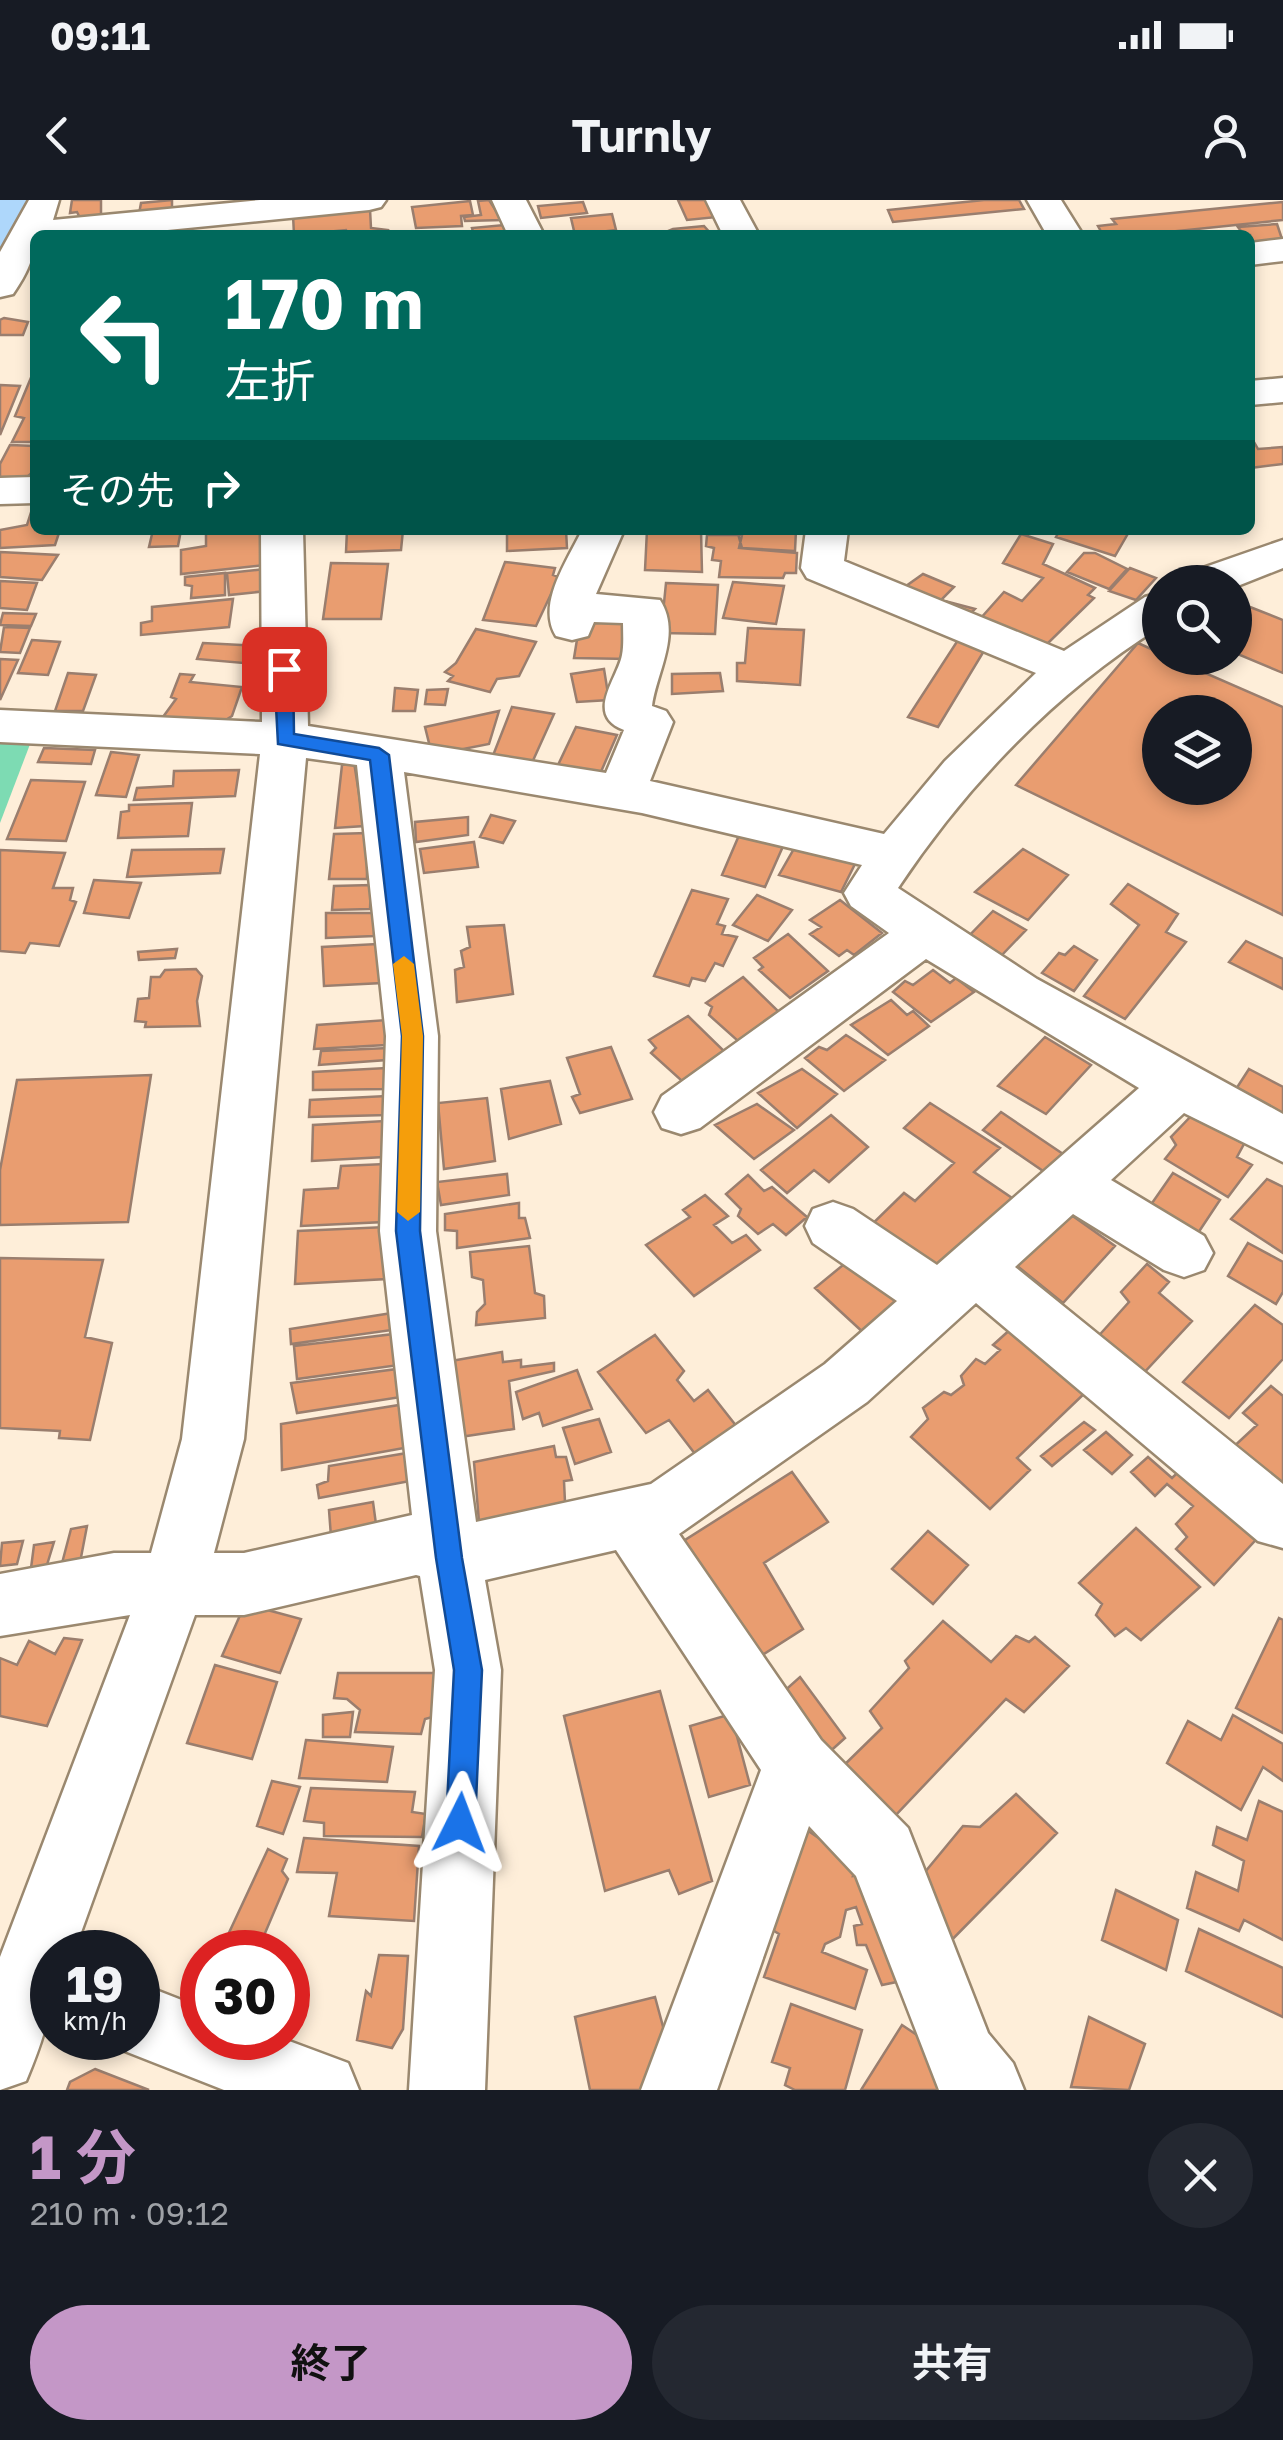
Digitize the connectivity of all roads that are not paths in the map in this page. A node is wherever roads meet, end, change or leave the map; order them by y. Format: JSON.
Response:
{"nodes":[{"id":1,"x":46,"y":200,"type":"edge"},
{"id":2,"x":369,"y":200,"type":"edge"},
{"id":3,"x":510,"y":200,"type":"edge"},
{"id":4,"x":723,"y":200,"type":"edge"},
{"id":5,"x":1044,"y":200,"type":"edge"},
{"id":6,"x":202,"y":217,"type":"edge"},
{"id":7,"x":61,"y":230,"type":"edge"},
{"id":8,"x":524,"y":230,"type":"edge"},
{"id":9,"x":738,"y":230,"type":"edge"},
{"id":10,"x":1062,"y":230,"type":"edge"},
{"id":11,"x":28,"y":233,"type":"joint"},
{"id":12,"x":1283,"y":250,"type":"edge"},
{"id":13,"x":1255,"y":253,"type":"edge"},
{"id":14,"x":0,"y":286,"type":"edge"},
{"id":15,"x":1283,"y":390,"type":"edge"},
{"id":16,"x":1255,"y":393,"type":"edge"},
{"id":17,"x":30,"y":490,"type":"edge"},
{"id":18,"x":0,"y":491,"type":"edge"},
{"id":19,"x":282,"y":535,"type":"edge"},
{"id":20,"x":600,"y":535,"type":"edge"},
{"id":21,"x":826,"y":535,"type":"edge"},
{"id":22,"x":1274,"y":546,"type":"edge"},
{"id":23,"x":1238,"y":565,"type":"edge"},
{"id":24,"x":1142,"y":619,"type":"edge"},
{"id":25,"x":1067,"y":669,"type":"junction"},
{"id":26,"x":0,"y":726,"type":"edge"},
{"id":27,"x":284,"y":739,"type":"junction"},
{"id":28,"x":379,"y":755,"type":"junction"},
{"id":29,"x":622,"y":792,"type":"junction"},
{"id":30,"x":893,"y":854,"type":"junction"},
{"id":31,"x":924,"y":934,"type":"junction"},
{"id":32,"x":1180,"y":1085,"type":"junction"},
{"id":33,"x":682,"y":1112,"type":"dead end"},
{"id":34,"x":1283,"y":1140,"type":"edge"},
{"id":35,"x":1070,"y":1184,"type":"junction"},
{"id":36,"x":833,"y":1226,"type":"dead end"},
{"id":37,"x":1184,"y":1253,"type":"dead end"},
{"id":38,"x":958,"y":1284,"type":"junction"},
{"id":39,"x":631,"y":1518,"type":"junction"},
{"id":40,"x":1280,"y":1520,"type":"dead end"},
{"id":41,"x":449,"y":1558,"type":"junction"},
{"id":42,"x":174,"y":1585,"type":"junction"},
{"id":43,"x":0,"y":1605,"type":"edge"},
{"id":44,"x":797,"y":1764,"type":"junction"},
{"id":45,"x":26,"y":1982,"type":"edge"},
{"id":46,"x":160,"y":2028,"type":"edge"},
{"id":47,"x":0,"y":2055,"type":"edge"},
{"id":48,"x":320,"y":2090,"type":"edge"},
{"id":49,"x":447,"y":2090,"type":"edge"},
{"id":50,"x":678,"y":2090,"type":"edge"},
{"id":51,"x":986,"y":2090,"type":"edge"}],
"edges":[{"from":1,"to":11,"type":"street"},
{"from":2,"to":6,"type":"street"},
{"from":3,"to":8,"type":"street"},
{"from":4,"to":9,"type":"street"},
{"from":5,"to":10,"type":"street"},
{"from":6,"to":7,"type":"street"},
{"from":11,"to":14,"type":"street"},
{"from":12,"to":13,"type":"street"},
{"from":15,"to":16,"type":"street"},
{"from":17,"to":18,"type":"street"},
{"from":19,"to":27,"type":"street"},
{"from":20,"to":29,"type":"street"},
{"from":21,"to":25,"type":"street"},
{"from":22,"to":23,"type":"street"},
{"from":24,"to":25,"type":"street"},
{"from":25,"to":30,"type":"street"},
{"from":26,"to":27,"type":"street"},
{"from":27,"to":28,"type":"street"},
{"from":27,"to":42,"type":"street"},
{"from":28,"to":29,"type":"street"},
{"from":28,"to":41,"type":"street"},
{"from":29,"to":30,"type":"street"},
{"from":30,"to":31,"type":"street"},
{"from":31,"to":32,"type":"street"},
{"from":31,"to":33,"type":"street"},
{"from":32,"to":34,"type":"street"},
{"from":32,"to":35,"type":"street"},
{"from":35,"to":37,"type":"street"},
{"from":35,"to":38,"type":"street"},
{"from":36,"to":38,"type":"street"},
{"from":38,"to":39,"type":"street"},
{"from":38,"to":40,"type":"street"},
{"from":39,"to":41,"type":"street"},
{"from":39,"to":44,"type":"street"},
{"from":41,"to":42,"type":"street"},
{"from":41,"to":49,"type":"street"},
{"from":42,"to":43,"type":"street"},
{"from":42,"to":45,"type":"street"},
{"from":44,"to":50,"type":"street"},
{"from":44,"to":51,"type":"street"},
{"from":45,"to":47,"type":"street"},
{"from":46,"to":48,"type":"street"}]}
